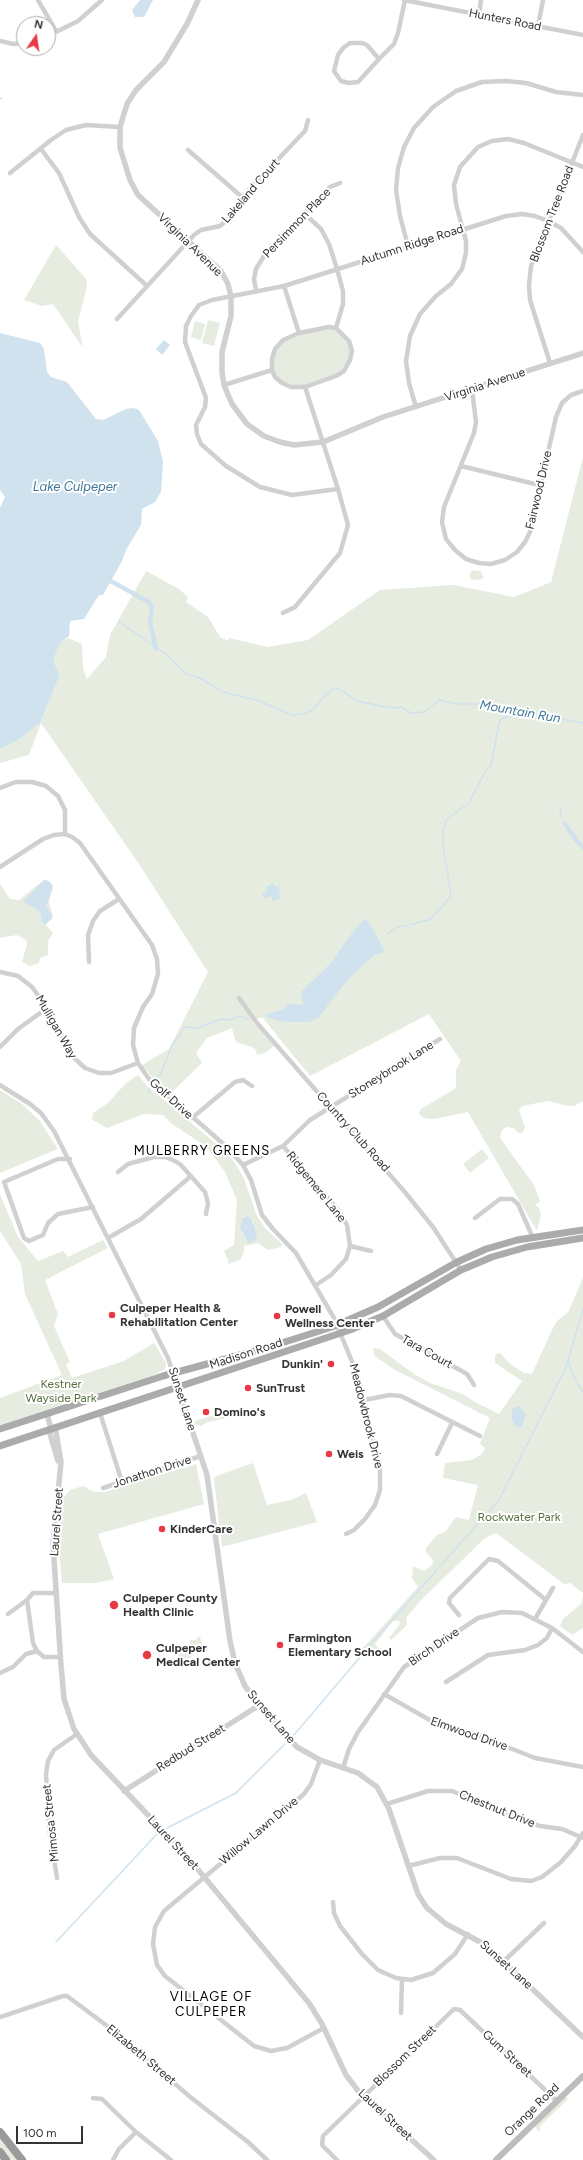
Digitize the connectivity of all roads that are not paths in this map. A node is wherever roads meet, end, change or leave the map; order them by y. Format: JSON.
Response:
{"nodes":[{"id":1,"x":38,"y":0,"type":"edge"},
{"id":2,"x":102,"y":0,"type":"edge"},
{"id":3,"x":198,"y":0,"type":"edge"},
{"id":4,"x":404,"y":0,"type":"edge"},
{"id":5,"x":481,"y":0,"type":"edge"},
{"id":6,"x":543,"y":0,"type":"edge"},
{"id":7,"x":479,"y":15,"type":"junction"},
{"id":8,"x":47,"y":16,"type":"edge"},
{"id":9,"x":538,"y":26,"type":"junction"},
{"id":10,"x":56,"y":31,"type":"edge"},
{"id":11,"x":583,"y":35,"type":"edge"},
{"id":12,"x":0,"y":41,"type":"edge"},
{"id":13,"x":16,"y":44,"type":"edge"},
{"id":14,"x":379,"y":59,"type":"junction"},
{"id":15,"x":583,"y":95,"type":"edge"},
{"id":16,"x":308,"y":120,"type":"dead end"},
{"id":17,"x":120,"y":127,"type":"junction"},
{"id":18,"x":583,"y":135,"type":"edge"},
{"id":19,"x":41,"y":149,"type":"junction"},
{"id":20,"x":188,"y":150,"type":"dead end"},
{"id":21,"x":572,"y":162,"type":"junction"},
{"id":22,"x":583,"y":167,"type":"edge"},
{"id":23,"x":10,"y":174,"type":"dead end"},
{"id":24,"x":340,"y":183,"type":"dead end"},
{"id":25,"x":242,"y":197,"type":"junction"},
{"id":26,"x":305,"y":214,"type":"junction"},
{"id":27,"x":548,"y":221,"type":"junction"},
{"id":28,"x":463,"y":228,"type":"junction"},
{"id":29,"x":189,"y":242,"type":"junction"},
{"id":30,"x":408,"y":246,"type":"junction"},
{"id":31,"x":583,"y":252,"type":"edge"},
{"id":32,"x":337,"y":269,"type":"junction"},
{"id":33,"x":146,"y":286,"type":"junction"},
{"id":34,"x":284,"y":286,"type":"junction"},
{"id":35,"x":256,"y":291,"type":"junction"},
{"id":36,"x":231,"y":297,"type":"junction"},
{"id":37,"x":117,"y":319,"type":"dead end"},
{"id":38,"x":336,"y":328,"type":"junction"},
{"id":39,"x":298,"y":333,"type":"junction"},
{"id":40,"x":583,"y":353,"type":"edge"},
{"id":41,"x":550,"y":363,"type":"junction"},
{"id":42,"x":272,"y":370,"type":"junction"},
{"id":43,"x":224,"y":385,"type":"junction"},
{"id":44,"x":305,"y":387,"type":"junction"},
{"id":45,"x":472,"y":390,"type":"junction"},
{"id":46,"x":583,"y":391,"type":"edge"},
{"id":47,"x":416,"y":407,"type":"junction"},
{"id":48,"x":324,"y":442,"type":"junction"},
{"id":49,"x":461,"y":466,"type":"junction"},
{"id":50,"x":539,"y":485,"type":"junction"},
{"id":51,"x":338,"y":490,"type":"junction"},
{"id":52,"x":283,"y":613,"type":"dead end"},
{"id":53,"x":0,"y":788,"type":"edge"},
{"id":54,"x":64,"y":834,"type":"junction"},
{"id":55,"x":0,"y":867,"type":"edge"},
{"id":56,"x":119,"y":899,"type":"junction"},
{"id":57,"x":89,"y":962,"type":"dead end"},
{"id":58,"x":0,"y":972,"type":"edge"},
{"id":59,"x":239,"y":998,"type":"dead end"},
{"id":60,"x":47,"y":1008,"type":"junction"},
{"id":61,"x":440,"y":1039,"type":"dead end"},
{"id":62,"x":0,"y":1047,"type":"edge"},
{"id":63,"x":138,"y":1063,"type":"junction"},
{"id":64,"x":0,"y":1084,"type":"edge"},
{"id":65,"x":252,"y":1086,"type":"dead end"},
{"id":66,"x":331,"y":1108,"type":"junction"},
{"id":67,"x":192,"y":1118,"type":"junction"},
{"id":68,"x":282,"y":1146,"type":"junction"},
{"id":69,"x":70,"y":1159,"type":"junction"},
{"id":70,"x":243,"y":1165,"type":"junction"},
{"id":71,"x":118,"y":1172,"type":"dead end"},
{"id":72,"x":191,"y":1176,"type":"junction"},
{"id":73,"x":93,"y":1207,"type":"junction"},
{"id":74,"x":206,"y":1214,"type":"dead end"},
{"id":75,"x":475,"y":1218,"type":"dead end"},
{"id":76,"x":583,"y":1230,"type":"edge"},
{"id":77,"x":108,"y":1238,"type":"junction"},
{"id":78,"x":533,"y":1238,"type":"junction"},
{"id":79,"x":583,"y":1238,"type":"edge"},
{"id":80,"x":350,"y":1246,"type":"junction"},
{"id":81,"x":371,"y":1251,"type":"dead end"},
{"id":82,"x":457,"y":1262,"type":"junction"},
{"id":83,"x":461,"y":1270,"type":"junction"},
{"id":84,"x":316,"y":1285,"type":"junction"},
{"id":85,"x":383,"y":1316,"type":"junction"},
{"id":86,"x":338,"y":1325,"type":"junction"},
{"id":87,"x":342,"y":1333,"type":"junction"},
{"id":88,"x":173,"y":1373,"type":"junction"},
{"id":89,"x":474,"y":1385,"type":"dead end"},
{"id":90,"x":178,"y":1388,"type":"junction"},
{"id":91,"x":364,"y":1400,"type":"junction"},
{"id":92,"x":100,"y":1413,"type":"junction"},
{"id":93,"x":47,"y":1414,"type":"junction"},
{"id":94,"x":452,"y":1423,"type":"junction"},
{"id":95,"x":0,"y":1429,"type":"edge"},
{"id":96,"x":51,"y":1429,"type":"junction"},
{"id":97,"x":480,"y":1436,"type":"dead end"},
{"id":98,"x":0,"y":1446,"type":"edge"},
{"id":99,"x":437,"y":1454,"type":"dead end"},
{"id":100,"x":201,"y":1456,"type":"junction"},
{"id":101,"x":122,"y":1482,"type":"junction"},
{"id":102,"x":103,"y":1488,"type":"dead end"},
{"id":103,"x":346,"y":1534,"type":"dead end"},
{"id":104,"x":553,"y":1588,"type":"dead end"},
{"id":105,"x":56,"y":1593,"type":"junction"},
{"id":106,"x":27,"y":1600,"type":"junction"},
{"id":107,"x":546,"y":1600,"type":"junction"},
{"id":108,"x":8,"y":1614,"type":"dead end"},
{"id":109,"x":459,"y":1615,"type":"dead end"},
{"id":110,"x":535,"y":1619,"type":"junction"},
{"id":111,"x":552,"y":1628,"type":"junction"},
{"id":112,"x":37,"y":1651,"type":"junction"},
{"id":113,"x":583,"y":1652,"type":"edge"},
{"id":114,"x":60,"y":1657,"type":"junction"},
{"id":115,"x":0,"y":1673,"type":"edge"},
{"id":116,"x":446,"y":1682,"type":"dead end"},
{"id":117,"x":384,"y":1694,"type":"junction"},
{"id":118,"x":258,"y":1706,"type":"junction"},
{"id":119,"x":77,"y":1734,"type":"junction"},
{"id":120,"x":320,"y":1760,"type":"junction"},
{"id":121,"x":583,"y":1767,"type":"edge"},
{"id":122,"x":343,"y":1768,"type":"junction"},
{"id":123,"x":124,"y":1791,"type":"junction"},
{"id":124,"x":387,"y":1804,"type":"junction"},
{"id":125,"x":582,"y":1836,"type":"edge"},
{"id":126,"x":408,"y":1866,"type":"junction"},
{"id":127,"x":204,"y":1877,"type":"junction"},
{"id":128,"x":57,"y":1878,"type":"dead end"},
{"id":129,"x":333,"y":1902,"type":"dead end"},
{"id":130,"x":544,"y":1923,"type":"dead end"},
{"id":131,"x":468,"y":1934,"type":"junction"},
{"id":132,"x":504,"y":1961,"type":"junction"},
{"id":133,"x":402,"y":1979,"type":"junction"},
{"id":134,"x":455,"y":2009,"type":"joint"},
{"id":135,"x":400,"y":2013,"type":"dead end"},
{"id":136,"x":0,"y":2017,"type":"edge"},
{"id":137,"x":324,"y":2028,"type":"junction"},
{"id":138,"x":583,"y":2037,"type":"edge"},
{"id":139,"x":583,"y":2076,"type":"edge"},
{"id":140,"x":363,"y":2097,"type":"junction"},
{"id":141,"x":93,"y":2098,"type":"dead end"},
{"id":142,"x":557,"y":2101,"type":"junction"},
{"id":143,"x":0,"y":2132,"type":"edge"},
{"id":144,"x":136,"y":2132,"type":"junction"},
{"id":145,"x":0,"y":2152,"type":"edge"},
{"id":146,"x":6,"y":2160,"type":"edge"},
{"id":147,"x":22,"y":2160,"type":"edge"},
{"id":148,"x":113,"y":2160,"type":"edge"},
{"id":149,"x":171,"y":2160,"type":"edge"},
{"id":150,"x":267,"y":2160,"type":"edge"},
{"id":151,"x":337,"y":2160,"type":"edge"},
{"id":152,"x":434,"y":2160,"type":"edge"},
{"id":153,"x":496,"y":2160,"type":"edge"}],
"edges":[{"from":1,"to":8,"type":"street"},
{"from":2,"to":10,"type":"street"},
{"from":3,"to":17,"type":"street","name":"Virginia Avenue"},
{"from":4,"to":7,"type":"street","name":"Hunters Road"},
{"from":4,"to":14,"type":"street"},
{"from":5,"to":7,"type":"street"},
{"from":6,"to":9,"type":"street"},
{"from":7,"to":9,"type":"street","name":"Hunters Road"},
{"from":9,"to":11,"type":"street","name":"Hunters Road"},
{"from":12,"to":13,"type":"street"},
{"from":14,"to":14,"type":"street"},
{"from":15,"to":30,"type":"street"},
{"from":16,"to":25,"type":"street","name":"Lakeland Court"},
{"from":17,"to":19,"type":"street"},
{"from":17,"to":29,"type":"street","name":"Virginia Avenue"},
{"from":18,"to":21,"type":"street","name":"Blossom Tree Road"},
{"from":19,"to":23,"type":"street"},
{"from":19,"to":33,"type":"street"},
{"from":20,"to":25,"type":"street"},
{"from":21,"to":22,"type":"street"},
{"from":21,"to":27,"type":"street","name":"Blossom Tree Road"},
{"from":21,"to":28,"type":"street"},
{"from":24,"to":26,"type":"street","name":"Persimmon Place"},
{"from":25,"to":29,"type":"street","name":"Lakeland Court"},
{"from":26,"to":32,"type":"street"},
{"from":26,"to":35,"type":"street","name":"Persimmon Place"},
{"from":27,"to":28,"type":"street","name":"Autumn Ridge Road"},
{"from":27,"to":31,"type":"street","name":"Autumn Ridge Road"},
{"from":27,"to":41,"type":"street","name":"Blossom Tree Road"},
{"from":28,"to":30,"type":"street","name":"Autumn Ridge Road"},
{"from":28,"to":47,"type":"street"},
{"from":29,"to":33,"type":"street","name":"Lakeland Court"},
{"from":29,"to":36,"type":"street","name":"Virginia Avenue"},
{"from":30,"to":32,"type":"street","name":"Autumn Ridge Road"},
{"from":32,"to":34,"type":"street","name":"Autumn Ridge Road"},
{"from":32,"to":38,"type":"street"},
{"from":33,"to":37,"type":"street","name":"Lakeland Court"},
{"from":34,"to":35,"type":"street","name":"Autumn Ridge Road"},
{"from":34,"to":39,"type":"street"},
{"from":35,"to":36,"type":"street","name":"Autumn Ridge Road"},
{"from":36,"to":43,"type":"street","name":"Virginia Avenue"},
{"from":36,"to":51,"type":"street","name":"Autumn Ridge Road"},
{"from":38,"to":39,"type":"street"},
{"from":38,"to":44,"type":"street"},
{"from":39,"to":42,"type":"street"},
{"from":40,"to":41,"type":"street","name":"Virginia Avenue"},
{"from":41,"to":45,"type":"street","name":"Virginia Avenue"},
{"from":42,"to":43,"type":"street"},
{"from":42,"to":44,"type":"street"},
{"from":43,"to":48,"type":"street","name":"Virginia Avenue"},
{"from":44,"to":48,"type":"street"},
{"from":45,"to":47,"type":"street","name":"Virginia Avenue"},
{"from":45,"to":49,"type":"street","name":"Fairwood Drive"},
{"from":46,"to":50,"type":"street","name":"Fairwood Drive"},
{"from":47,"to":48,"type":"street","name":"Virginia Avenue"},
{"from":48,"to":51,"type":"street"},
{"from":49,"to":50,"type":"street"},
{"from":49,"to":50,"type":"street","name":"Fairwood Drive"},
{"from":51,"to":52,"type":"street"},
{"from":53,"to":54,"type":"street"},
{"from":54,"to":55,"type":"street"},
{"from":54,"to":56,"type":"street","name":"Golf Drive"},
{"from":56,"to":57,"type":"street"},
{"from":56,"to":63,"type":"street","name":"Golf Drive"},
{"from":58,"to":60,"type":"street","name":"Mulligan Way"},
{"from":59,"to":66,"type":"street","name":"Country Club Road"},
{"from":60,"to":62,"type":"street"},
{"from":60,"to":63,"type":"street","name":"Mulligan Way"},
{"from":61,"to":66,"type":"street","name":"Stoneybrook Lane"},
{"from":63,"to":67,"type":"street","name":"Golf Drive"},
{"from":64,"to":69,"type":"street","name":"Sunset Lane"},
{"from":65,"to":67,"type":"street"},
{"from":66,"to":68,"type":"street","name":"Stoneybrook Lane"},
{"from":66,"to":82,"type":"street","name":"Country Club Road"},
{"from":67,"to":70,"type":"street","name":"Golf Drive"},
{"from":68,"to":70,"type":"street","name":"Stoneybrook Lane"},
{"from":68,"to":80,"type":"street","name":"Ridgemere Lane"},
{"from":69,"to":73,"type":"street","name":"Sunset Lane"},
{"from":69,"to":73,"type":"street"},
{"from":70,"to":84,"type":"street","name":"Golf Drive"},
{"from":71,"to":72,"type":"street"},
{"from":72,"to":74,"type":"street"},
{"from":72,"to":77,"type":"street"},
{"from":73,"to":77,"type":"street","name":"Sunset Lane"},
{"from":75,"to":78,"type":"street"},
{"from":76,"to":78,"type":"main road","name":"Madison Road"},
{"from":77,"to":88,"type":"street","name":"Sunset Lane"},
{"from":78,"to":82,"type":"main road","name":"Madison Road"},
{"from":79,"to":83,"type":"main road","name":"Madison Road"},
{"from":80,"to":81,"type":"street"},
{"from":80,"to":84,"type":"street"},
{"from":82,"to":83,"type":"street","name":"Country Club Road"},
{"from":82,"to":86,"type":"main road","name":"Madison Road"},
{"from":83,"to":85,"type":"main road","name":"Madison Road"},
{"from":84,"to":86,"type":"street","name":"Golf Drive"},
{"from":85,"to":87,"type":"main road","name":"Madison Road"},
{"from":85,"to":89,"type":"street","name":"Tara Court"},
{"from":86,"to":87,"type":"street","name":"Golf Drive"},
{"from":86,"to":88,"type":"main road","name":"Madison Road"},
{"from":87,"to":90,"type":"main road","name":"Madison Road"},
{"from":87,"to":91,"type":"street","name":"Meadowbrook Drive"},
{"from":88,"to":90,"type":"street","name":"Sunset Lane"},
{"from":88,"to":93,"type":"main road","name":"Madison Road"},
{"from":90,"to":92,"type":"main road","name":"Madison Road"},
{"from":90,"to":100,"type":"street","name":"Sunset Lane"},
{"from":91,"to":94,"type":"street"},
{"from":91,"to":103,"type":"street","name":"Meadowbrook Drive"},
{"from":92,"to":96,"type":"main road","name":"Madison Road"},
{"from":92,"to":101,"type":"street"},
{"from":93,"to":95,"type":"main road","name":"Madison Road"},
{"from":93,"to":96,"type":"street","name":"Laurel Street"},
{"from":94,"to":97,"type":"street"},
{"from":94,"to":99,"type":"street"},
{"from":96,"to":98,"type":"main road","name":"Madison Road"},
{"from":96,"to":105,"type":"street","name":"Laurel Street"},
{"from":100,"to":101,"type":"street","name":"Jonathon Drive"},
{"from":100,"to":118,"type":"street","name":"Sunset Lane"},
{"from":101,"to":102,"type":"street","name":"Jonathon Drive"},
{"from":104,"to":107,"type":"street"},
{"from":105,"to":106,"type":"street"},
{"from":105,"to":114,"type":"street","name":"Laurel Street"},
{"from":106,"to":108,"type":"street"},
{"from":106,"to":112,"type":"street"},
{"from":107,"to":109,"type":"street"},
{"from":107,"to":110,"type":"street"},
{"from":110,"to":111,"type":"street","name":"Birch Drive"},
{"from":110,"to":117,"type":"street","name":"Birch Drive"},
{"from":111,"to":113,"type":"street","name":"Birch Drive"},
{"from":111,"to":116,"type":"street"},
{"from":112,"to":114,"type":"street"},
{"from":112,"to":115,"type":"street"},
{"from":114,"to":119,"type":"street","name":"Laurel Street"},
{"from":117,"to":121,"type":"street","name":"Elmwood Drive"},
{"from":117,"to":122,"type":"street","name":"Birch Drive"},
{"from":118,"to":120,"type":"street","name":"Sunset Lane"},
{"from":118,"to":123,"type":"street","name":"Redbud Street"},
{"from":119,"to":123,"type":"street","name":"Laurel Street"},
{"from":119,"to":128,"type":"street","name":"Mimosa Street"},
{"from":120,"to":122,"type":"street","name":"Sunset Lane"},
{"from":120,"to":127,"type":"street","name":"Willow Lawn Drive"},
{"from":122,"to":124,"type":"street","name":"Sunset Lane"},
{"from":123,"to":127,"type":"street","name":"Laurel Street"},
{"from":124,"to":125,"type":"street","name":"Chestnut Drive"},
{"from":124,"to":126,"type":"street","name":"Sunset Lane"},
{"from":125,"to":126,"type":"street"},
{"from":126,"to":131,"type":"street","name":"Sunset Lane"},
{"from":127,"to":137,"type":"street","name":"Laurel Street"},
{"from":127,"to":137,"type":"street","name":"Willow Lawn Drive"},
{"from":129,"to":133,"type":"street"},
{"from":130,"to":132,"type":"street"},
{"from":131,"to":132,"type":"street","name":"Sunset Lane"},
{"from":131,"to":133,"type":"street"},
{"from":132,"to":138,"type":"street","name":"Sunset Lane"},
{"from":133,"to":135,"type":"street"},
{"from":134,"to":140,"type":"street","name":"Blossom Street"},
{"from":134,"to":142,"type":"street","name":"Gum Street"},
{"from":136,"to":150,"type":"street","name":"Elizabeth Street"},
{"from":137,"to":140,"type":"street","name":"Laurel Street"},
{"from":139,"to":142,"type":"main road","name":"Orange Road"},
{"from":140,"to":151,"type":"street","name":"Blossom Street"},
{"from":140,"to":152,"type":"street","name":"Laurel Street"},
{"from":141,"to":144,"type":"street"},
{"from":142,"to":153,"type":"main road","name":"Orange Road"},
{"from":143,"to":147,"type":"highway"},
{"from":144,"to":148,"type":"street"},
{"from":144,"to":149,"type":"street"},
{"from":145,"to":146,"type":"highway"}]}
